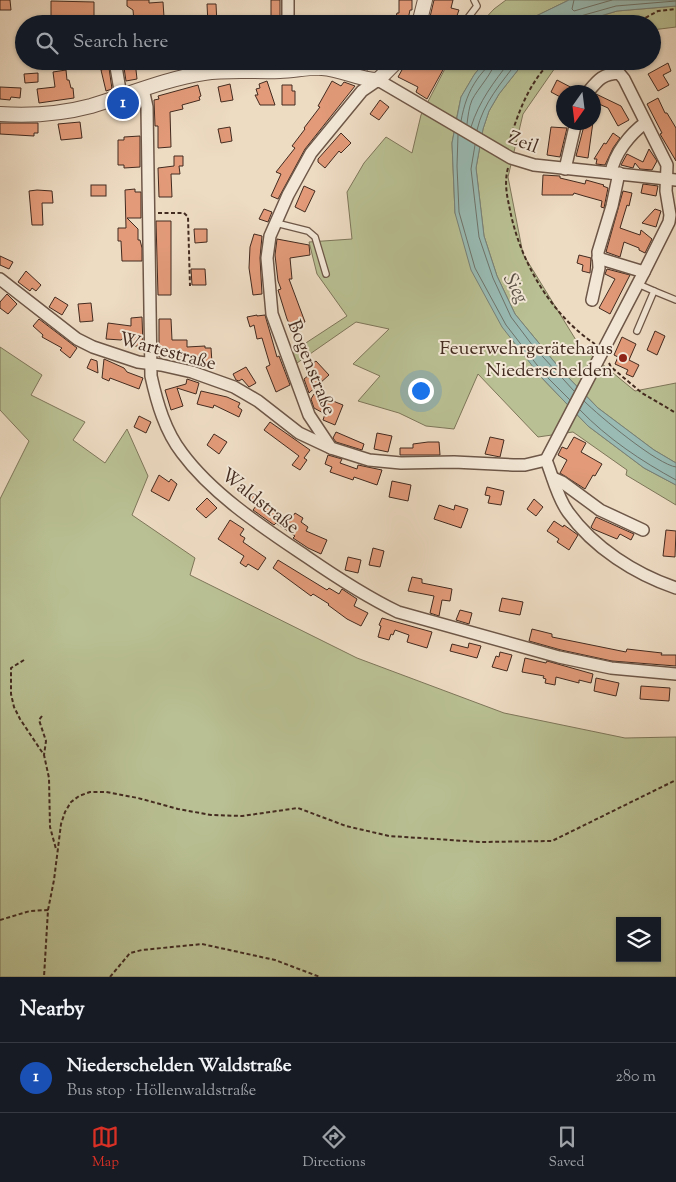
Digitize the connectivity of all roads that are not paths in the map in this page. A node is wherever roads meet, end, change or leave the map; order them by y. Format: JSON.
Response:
{"nodes":[{"id":1,"x":288,"y":0,"type":"edge"},
{"id":2,"x":425,"y":0,"type":"edge"},
{"id":3,"x":474,"y":0,"type":"edge"},
{"id":4,"x":288,"y":15,"type":"edge"},
{"id":5,"x":422,"y":15,"type":"edge"},
{"id":6,"x":470,"y":15,"type":"edge"},
{"id":7,"x":117,"y":70,"type":"edge"},
{"id":8,"x":236,"y":70,"type":"edge"},
{"id":9,"x":333,"y":70,"type":"edge"},
{"id":10,"x":388,"y":70,"type":"edge"},
{"id":11,"x":378,"y":80,"type":"junction"},
{"id":12,"x":594,"y":85,"type":"edge"},
{"id":13,"x":143,"y":89,"type":"junction"},
{"id":14,"x":121,"y":96,"type":"junction"},
{"id":15,"x":0,"y":114,"type":"edge"},
{"id":16,"x":645,"y":123,"type":"junction"},
{"id":17,"x":574,"y":130,"type":"edge"},
{"id":18,"x":565,"y":169,"type":"junction"},
{"id":19,"x":615,"y":173,"type":"junction"},
{"id":20,"x":672,"y":179,"type":"edge"},
{"id":21,"x":276,"y":223,"type":"junction"},
{"id":22,"x":598,"y":258,"type":"junction"},
{"id":23,"x":644,"y":272,"type":"junction"},
{"id":24,"x":326,"y":274,"type":"dead end"},
{"id":25,"x":0,"y":279,"type":"edge"},
{"id":26,"x":638,"y":284,"type":"junction"},
{"id":27,"x":654,"y":291,"type":"junction"},
{"id":28,"x":592,"y":300,"type":"dead end"},
{"id":29,"x":676,"y":300,"type":"edge"},
{"id":30,"x":637,"y":332,"type":"dead end"},
{"id":31,"x":151,"y":364,"type":"junction"},
{"id":32,"x":332,"y":448,"type":"junction"},
{"id":33,"x":546,"y":460,"type":"junction"},
{"id":34,"x":553,"y":478,"type":"junction"},
{"id":35,"x":643,"y":530,"type":"dead end"},
{"id":36,"x":676,"y":588,"type":"edge"},
{"id":37,"x":676,"y":674,"type":"edge"}],
"edges":[{"from":1,"to":4,"type":"street"},
{"from":2,"to":5,"type":"street"},
{"from":3,"to":6,"type":"lane"},
{"from":7,"to":14,"type":"street"},
{"from":8,"to":13,"type":"street"},
{"from":9,"to":11,"type":"street"},
{"from":10,"to":11,"type":"street","name":"Bogenstraße"},
{"from":11,"to":18,"type":"street","name":"Zeil"},
{"from":11,"to":21,"type":"street","name":"Bogenstraße"},
{"from":12,"to":16,"type":"street"},
{"from":13,"to":14,"type":"street"},
{"from":13,"to":31,"type":"street","name":"Waldstraße"},
{"from":14,"to":15,"type":"street"},
{"from":16,"to":19,"type":"street"},
{"from":16,"to":20,"type":"street"},
{"from":17,"to":18,"type":"street"},
{"from":18,"to":19,"type":"street","name":"Zeil"},
{"from":19,"to":20,"type":"street","name":"Zeil"},
{"from":19,"to":22,"type":"street"},
{"from":20,"to":23,"type":"street"},
{"from":21,"to":24,"type":"lane"},
{"from":21,"to":32,"type":"street","name":"Bogenstraße"},
{"from":22,"to":23,"type":"street"},
{"from":22,"to":28,"type":"street"},
{"from":23,"to":26,"type":"street"},
{"from":25,"to":31,"type":"street","name":"Wartestraße"},
{"from":26,"to":27,"type":"lane"},
{"from":26,"to":33,"type":"street"},
{"from":27,"to":29,"type":"lane"},
{"from":27,"to":30,"type":"lane"},
{"from":31,"to":32,"type":"street","name":"Wartestraße"},
{"from":31,"to":37,"type":"street","name":"Waldstraße"},
{"from":32,"to":33,"type":"street"},
{"from":33,"to":34,"type":"street"},
{"from":34,"to":35,"type":"street"},
{"from":34,"to":36,"type":"street"}]}
